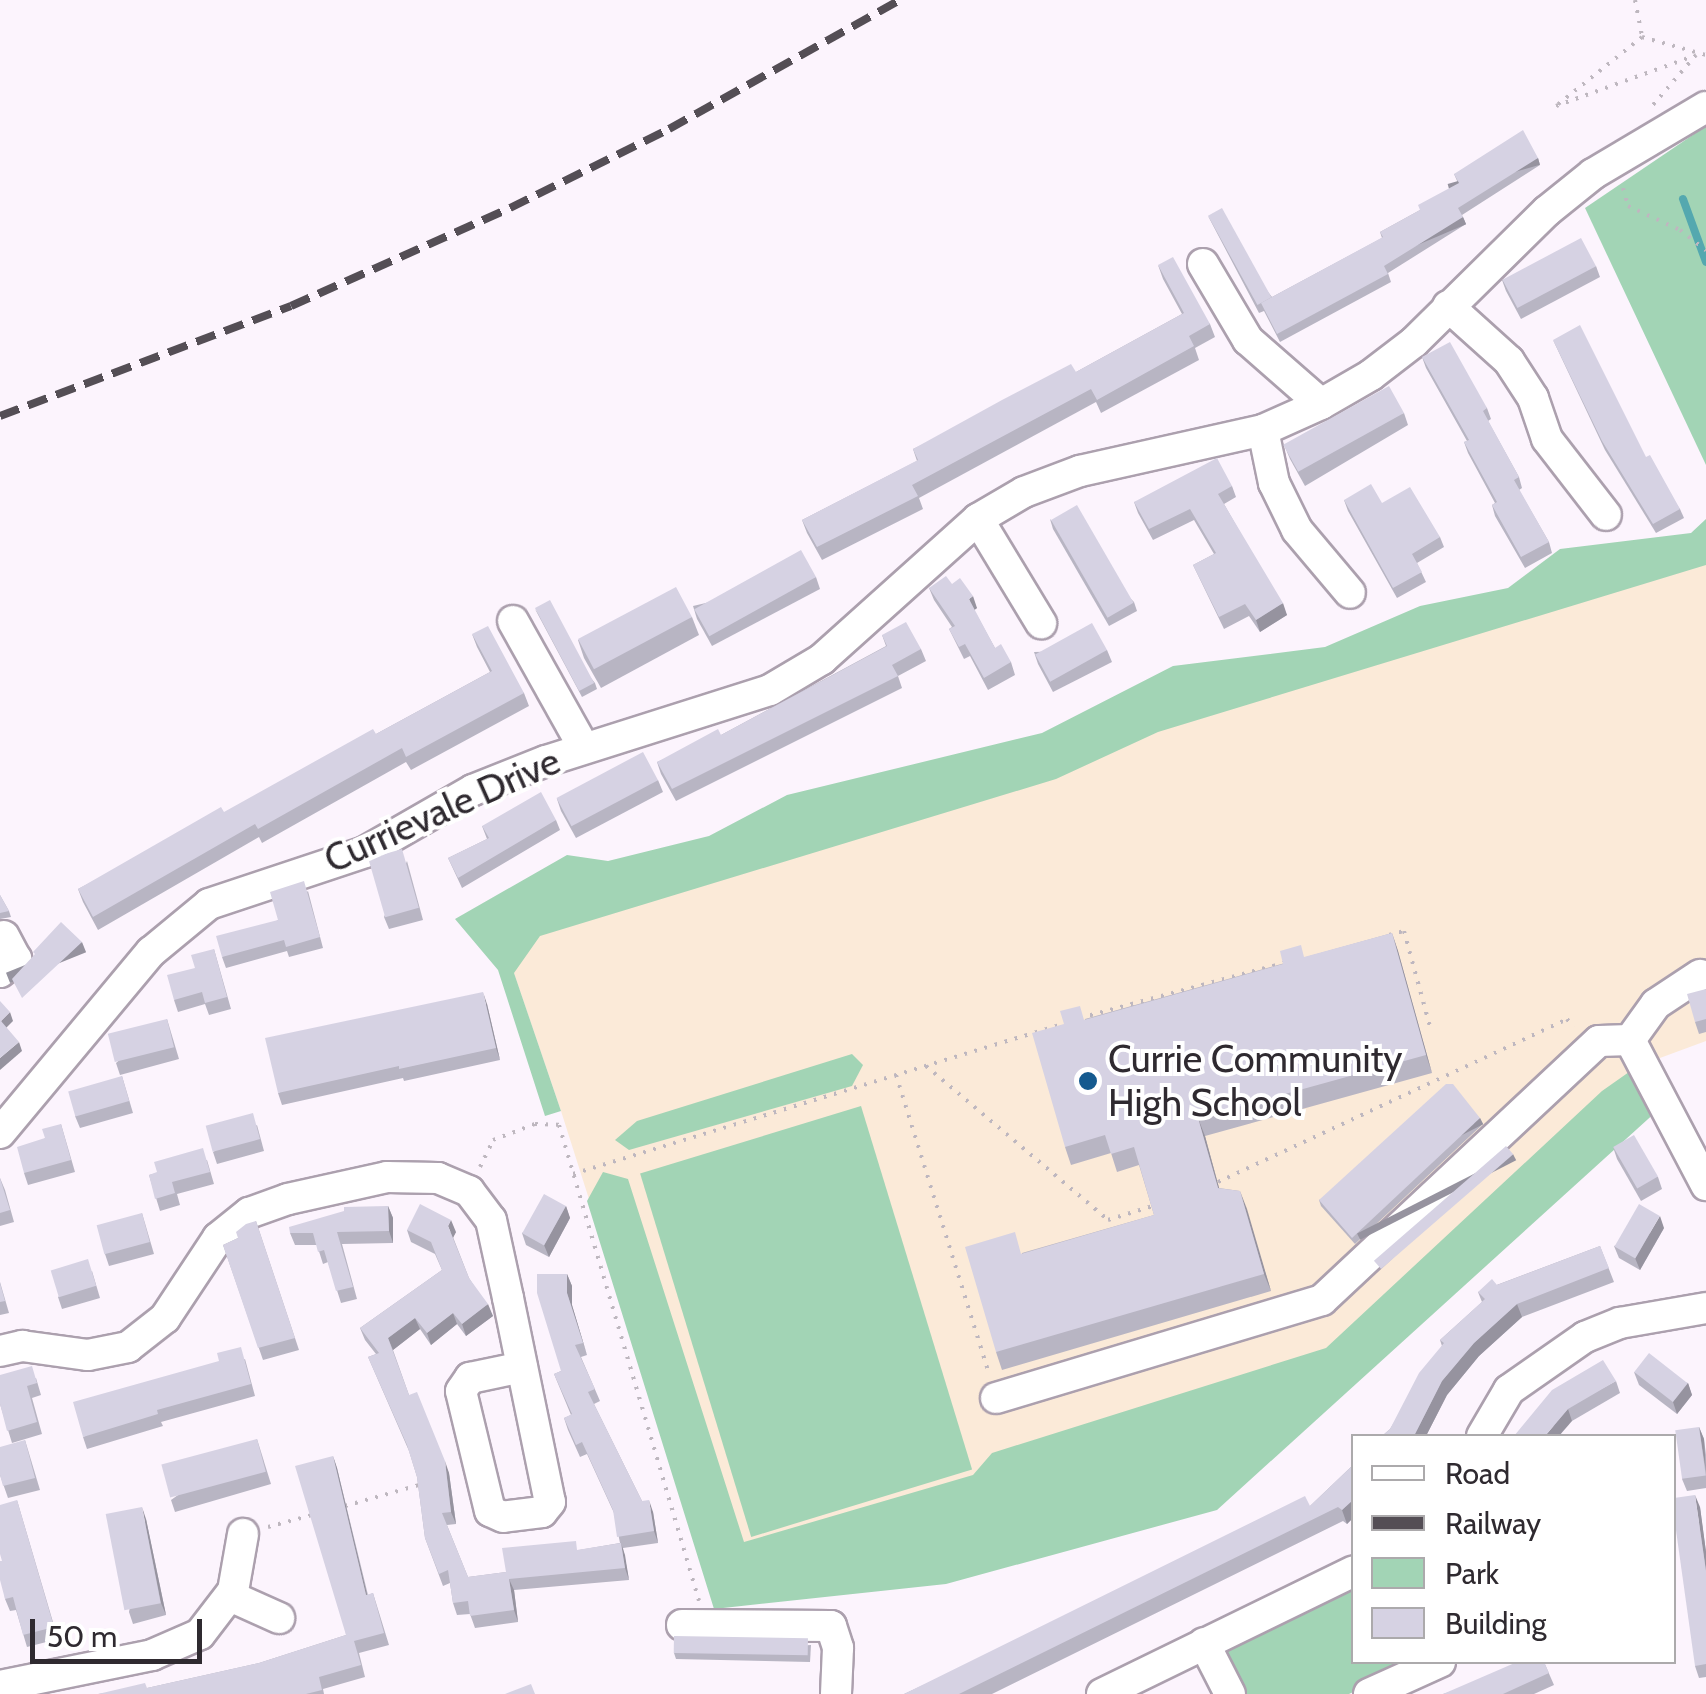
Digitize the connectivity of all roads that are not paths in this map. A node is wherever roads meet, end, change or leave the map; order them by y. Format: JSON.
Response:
{"nodes":[{"id":1,"x":1706,"y":107,"type":"edge"},
{"id":2,"x":1204,"y":264,"type":"dead end"},
{"id":3,"x":1448,"y":306,"type":"junction"},
{"id":4,"x":1321,"y":404,"type":"junction"},
{"id":5,"x":1263,"y":430,"type":"junction"},
{"id":6,"x":1606,"y":515,"type":"dead end"},
{"id":7,"x":978,"y":519,"type":"junction"},
{"id":8,"x":1350,"y":593,"type":"dead end"},
{"id":9,"x":513,"y":621,"type":"dead end"},
{"id":10,"x":1041,"y":623,"type":"dead end"},
{"id":11,"x":584,"y":748,"type":"junction"},
{"id":12,"x":4,"y":936,"type":"dead end"},
{"id":13,"x":0,"y":972,"type":"edge"},
{"id":14,"x":1700,"y":975,"type":"dead end"},
{"id":15,"x":1636,"y":1052,"type":"junction"},
{"id":16,"x":1,"y":1130,"type":"edge"},
{"id":17,"x":1706,"y":1185,"type":"edge"},
{"id":18,"x":1706,"y":1308,"type":"edge"},
{"id":19,"x":0,"y":1351,"type":"edge"},
{"id":20,"x":522,"y":1367,"type":"junction"},
{"id":21,"x":996,"y":1398,"type":"road end"},
{"id":22,"x":1483,"y":1434,"type":"edge"},
{"id":23,"x":243,"y":1534,"type":"road end"},
{"id":24,"x":1351,"y":1572,"type":"edge"},
{"id":25,"x":230,"y":1596,"type":"junction"},
{"id":26,"x":279,"y":1618,"type":"dead end"},
{"id":27,"x":694,"y":1625,"type":"road end"},
{"id":28,"x":1204,"y":1643,"type":"junction"},
{"id":29,"x":1436,"y":1664,"type":"edge"},
{"id":30,"x":2,"y":1681,"type":"edge"},
{"id":31,"x":836,"y":1694,"type":"edge"},
{"id":32,"x":1102,"y":1694,"type":"edge"},
{"id":33,"x":1230,"y":1694,"type":"edge"},
{"id":34,"x":1369,"y":1694,"type":"edge"}],
"edges":[{"from":1,"to":3,"type":"street","name":"Currievale Drive"},
{"from":2,"to":4,"type":"street"},
{"from":3,"to":4,"type":"street","name":"Currievale Drive"},
{"from":3,"to":6,"type":"street"},
{"from":4,"to":5,"type":"street","name":"Currievale Drive"},
{"from":5,"to":7,"type":"street","name":"Currievale Drive"},
{"from":5,"to":8,"type":"street"},
{"from":7,"to":10,"type":"street"},
{"from":7,"to":11,"type":"street","name":"Currievale Drive"},
{"from":9,"to":11,"type":"street"},
{"from":11,"to":16,"type":"street","name":"Currievale Drive"},
{"from":12,"to":13,"type":"street"},
{"from":14,"to":15,"type":"street"},
{"from":15,"to":17,"type":"street"},
{"from":15,"to":21,"type":"street"},
{"from":18,"to":22,"type":"street"},
{"from":19,"to":20,"type":"street"},
{"from":20,"to":20,"type":"street"},
{"from":23,"to":25,"type":"street"},
{"from":24,"to":28,"type":"street"},
{"from":25,"to":26,"type":"street"},
{"from":25,"to":30,"type":"street"},
{"from":27,"to":31,"type":"street"},
{"from":28,"to":32,"type":"street"},
{"from":28,"to":33,"type":"street"},
{"from":29,"to":34,"type":"street"}]}
